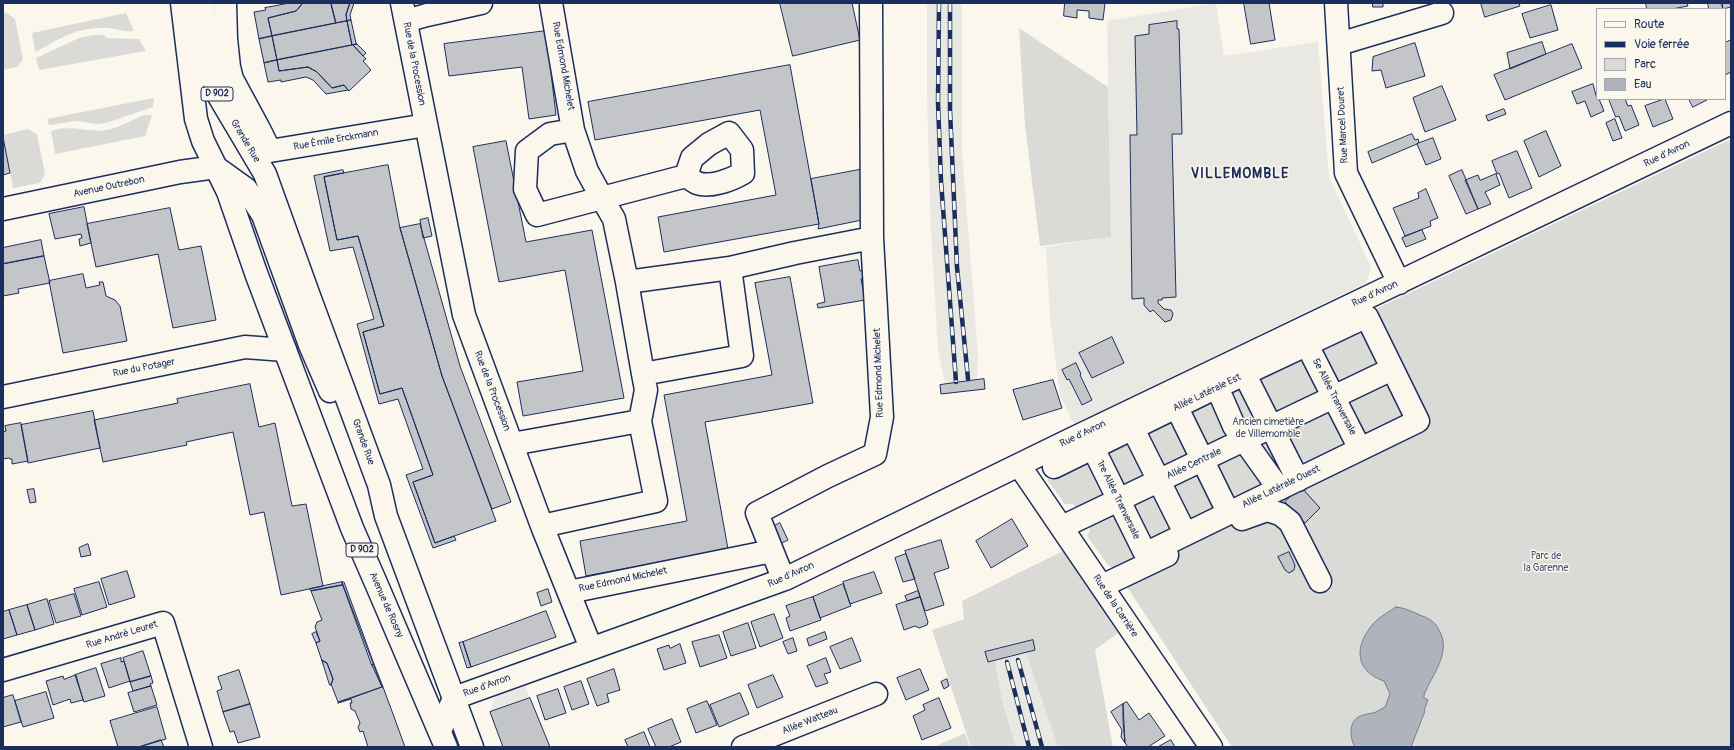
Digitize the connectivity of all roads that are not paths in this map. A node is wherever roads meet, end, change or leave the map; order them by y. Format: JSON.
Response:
{"nodes":[{"id":1,"x":182,"y":3,"type":"edge"},
{"id":2,"x":203,"y":3,"type":"edge"},
{"id":3,"x":224,"y":3,"type":"edge"},
{"id":4,"x":481,"y":3,"type":"edge"},
{"id":5,"x":551,"y":3,"type":"edge"},
{"id":6,"x":871,"y":3,"type":"edge"},
{"id":7,"x":1336,"y":3,"type":"edge"},
{"id":8,"x":405,"y":9,"type":"edge"},
{"id":9,"x":1442,"y":13,"type":"dead end"},
{"id":10,"x":1339,"y":44,"type":"junction"},
{"id":11,"x":1731,"y":123,"type":"edge"},
{"id":12,"x":426,"y":125,"type":"junction"},
{"id":13,"x":573,"y":130,"type":"junction"},
{"id":14,"x":270,"y":151,"type":"junction"},
{"id":15,"x":216,"y":167,"type":"junction"},
{"id":16,"x":265,"y":174,"type":"junction"},
{"id":17,"x":686,"y":176,"type":"dead end"},
{"id":18,"x":602,"y":198,"type":"junction"},
{"id":19,"x":3,"y":209,"type":"edge"},
{"id":20,"x":872,"y":238,"type":"junction"},
{"id":21,"x":730,"y":268,"type":"junction"},
{"id":22,"x":627,"y":282,"type":"junction"},
{"id":23,"x":1399,"y":283,"type":"junction"},
{"id":24,"x":1307,"y":345,"type":"junction"},
{"id":25,"x":285,"y":350,"type":"junction"},
{"id":26,"x":1392,"y":368,"type":"junction"},
{"id":27,"x":643,"y":374,"type":"junction"},
{"id":28,"x":1245,"y":375,"type":"junction"},
{"id":29,"x":1217,"y":387,"type":"junction"},
{"id":30,"x":1333,"y":396,"type":"junction"},
{"id":31,"x":3,"y":397,"type":"edge"},
{"id":32,"x":1177,"y":408,"type":"junction"},
{"id":33,"x":640,"y":421,"type":"junction"},
{"id":34,"x":1271,"y":427,"type":"junction"},
{"id":35,"x":1134,"y":429,"type":"junction"},
{"id":36,"x":1243,"y":440,"type":"junction"},
{"id":37,"x":512,"y":444,"type":"junction"},
{"id":38,"x":1093,"y":448,"type":"junction"},
{"id":39,"x":1360,"y":449,"type":"junction"},
{"id":40,"x":1202,"y":460,"type":"junction"},
{"id":41,"x":1019,"y":465,"type":"junction"},
{"id":42,"x":1054,"y":467,"type":"dead end"},
{"id":43,"x":1159,"y":480,"type":"junction"},
{"id":44,"x":1288,"y":484,"type":"junction"},
{"id":45,"x":1118,"y":500,"type":"junction"},
{"id":46,"x":1228,"y":512,"type":"junction"},
{"id":47,"x":386,"y":516,"type":"junction"},
{"id":48,"x":542,"y":526,"type":"junction"},
{"id":49,"x":1062,"y":527,"type":"junction"},
{"id":50,"x":1185,"y":534,"type":"junction"},
{"id":51,"x":772,"y":551,"type":"junction"},
{"id":52,"x":1144,"y":551,"type":"joint"},
{"id":53,"x":785,"y":580,"type":"junction"},
{"id":54,"x":1320,"y":581,"type":"dead end"},
{"id":55,"x":1102,"y":586,"type":"junction"},
{"id":56,"x":569,"y":592,"type":"junction"},
{"id":57,"x":591,"y":648,"type":"junction"},
{"id":58,"x":3,"y":670,"type":"edge"},
{"id":59,"x":876,"y":694,"type":"dead end"},
{"id":60,"x":454,"y":698,"type":"junction"},
{"id":61,"x":443,"y":739,"type":"edge"},
{"id":62,"x":202,"y":747,"type":"edge"},
{"id":63,"x":472,"y":747,"type":"edge"},
{"id":64,"x":743,"y":747,"type":"edge"},
{"id":65,"x":1211,"y":747,"type":"edge"}],
"edges":[{"from":1,"to":15,"type":"street","name":"Grande Rue","number":"D 902"},
{"from":2,"to":16,"type":"street","name":"Grande Rue","number":"D 902"},
{"from":3,"to":14,"type":"street"},
{"from":4,"to":8,"type":"street"},
{"from":5,"to":13,"type":"street","name":"Rue Edmond Michelet"},
{"from":6,"to":20,"type":"street","name":"Rue Edmond Michelet"},
{"from":7,"to":10,"type":"street","name":"Rue Marcel Douret"},
{"from":8,"to":12,"type":"street","name":"Rue de la Procession"},
{"from":9,"to":10,"type":"street"},
{"from":10,"to":23,"type":"street","name":"Rue Marcel Douret"},
{"from":11,"to":23,"type":"street","name":"Rue d'Avron"},
{"from":12,"to":14,"type":"street","name":"Rue Émile Erckmann"},
{"from":12,"to":37,"type":"street","name":"Rue de la Procession"},
{"from":13,"to":18,"type":"street","name":"Rue Edmond Michelet"},
{"from":13,"to":18,"type":"street"},
{"from":14,"to":16,"type":"street"},
{"from":15,"to":19,"type":"street","name":"Avenue Outrebon"},
{"from":15,"to":25,"type":"street","name":"Grande Rue","number":"D 902"},
{"from":15,"to":47,"type":"street","name":"Grande Rue","number":"D 902"},
{"from":16,"to":47,"type":"street","name":"Grande Rue","number":"D 902"},
{"from":17,"to":18,"type":"street"},
{"from":18,"to":22,"type":"street","name":"Rue Edmond Michelet"},
{"from":20,"to":21,"type":"street"},
{"from":20,"to":51,"type":"street","name":"Rue Edmond Michelet"},
{"from":21,"to":22,"type":"street"},
{"from":21,"to":27,"type":"street"},
{"from":22,"to":27,"type":"street","name":"Rue Edmond Michelet"},
{"from":23,"to":41,"type":"street","name":"Rue d'Avron"},
{"from":24,"to":26,"type":"street","name":"Allée Latérale Est"},
{"from":24,"to":28,"type":"street","name":"Allée Latérale Est"},
{"from":24,"to":30,"type":"street","name":"5e Allée Tranversale"},
{"from":25,"to":31,"type":"street","name":"Rue du Potager"},
{"from":25,"to":61,"type":"street","name":"Avenue de Rosny","number":"D 902"},
{"from":26,"to":30,"type":"street","name":"Allée Centrale"},
{"from":26,"to":39,"type":"street","name":"Allée Latérale Ouest"},
{"from":27,"to":33,"type":"street","name":"Rue Edmond Michelet"},
{"from":28,"to":29,"type":"street","name":"Allée Latérale Est"},
{"from":28,"to":34,"type":"street"},
{"from":29,"to":32,"type":"street","name":"Allée Latérale Est"},
{"from":29,"to":36,"type":"street"},
{"from":30,"to":34,"type":"street","name":"Allée Centrale"},
{"from":30,"to":39,"type":"street","name":"5e Allée Tranversale"},
{"from":32,"to":35,"type":"street","name":"Allée Latérale Est"},
{"from":32,"to":40,"type":"street"},
{"from":33,"to":37,"type":"street"},
{"from":33,"to":48,"type":"street","name":"Rue Edmond Michelet"},
{"from":34,"to":36,"type":"street","name":"Allée Centrale"},
{"from":34,"to":44,"type":"street"},
{"from":35,"to":38,"type":"street","name":"Allée Latérale Est"},
{"from":35,"to":43,"type":"street"},
{"from":36,"to":40,"type":"street","name":"Allée Centrale"},
{"from":36,"to":44,"type":"street"},
{"from":37,"to":48,"type":"street","name":"Rue de la Procession"},
{"from":38,"to":42,"type":"street","name":"Allée Latérale Est"},
{"from":38,"to":45,"type":"street","name":"1re Allée Tranversale"},
{"from":39,"to":44,"type":"street","name":"Allée Latérale Ouest"},
{"from":40,"to":43,"type":"street","name":"Allée Centrale"},
{"from":40,"to":46,"type":"street"},
{"from":41,"to":49,"type":"street","name":"Rue de la Carrière"},
{"from":41,"to":53,"type":"street","name":"Rue d'Avron"},
{"from":43,"to":45,"type":"street","name":"Allée Centrale"},
{"from":43,"to":50,"type":"street"},
{"from":44,"to":46,"type":"street","name":"Allée Latérale Ouest"},
{"from":45,"to":49,"type":"street","name":"Allée Centrale"},
{"from":45,"to":52,"type":"street","name":"1re Allée Tranversale"},
{"from":46,"to":50,"type":"street","name":"Allée Latérale Ouest"},
{"from":47,"to":60,"type":"street","number":"D 902"},
{"from":48,"to":56,"type":"street","name":"Rue de la Procession"},
{"from":49,"to":55,"type":"street","name":"Rue de la Carrière"},
{"from":50,"to":52,"type":"street","name":"Allée Latérale Ouest"},
{"from":51,"to":53,"type":"street","name":"Rue Edmond Michelet"},
{"from":51,"to":56,"type":"street","name":"Rue Edmond Michelet"},
{"from":53,"to":57,"type":"street","name":"Rue d'Avron"},
{"from":54,"to":55,"type":"street"},
{"from":55,"to":65,"type":"street","name":"Rue de la Carrière"},
{"from":56,"to":57,"type":"street","name":"Rue de la Procession"},
{"from":57,"to":60,"type":"street","name":"Rue d'Avron"},
{"from":58,"to":62,"type":"street","name":"Rue André Leuret"},
{"from":59,"to":64,"type":"street","name":"Allée Watteau"},
{"from":60,"to":61,"type":"street","name":"Rue d'Avron"},
{"from":60,"to":63,"type":"street","number":"D 902"}]}
